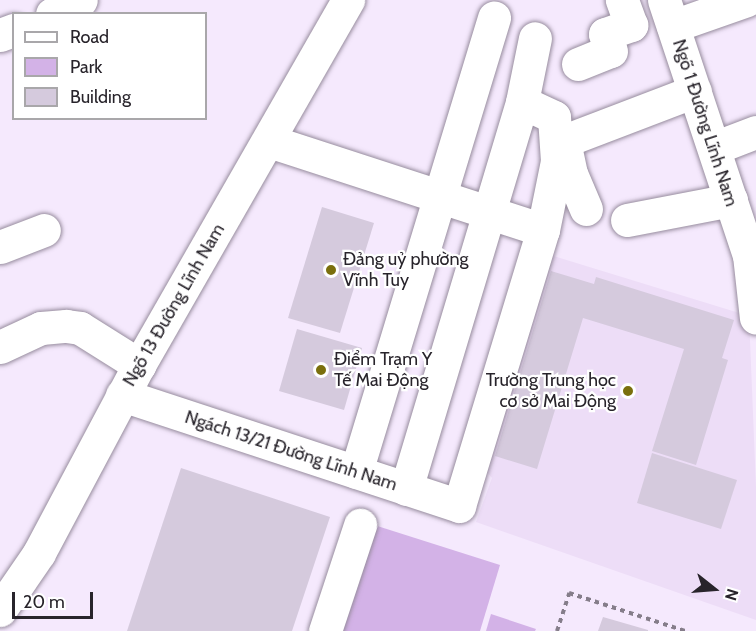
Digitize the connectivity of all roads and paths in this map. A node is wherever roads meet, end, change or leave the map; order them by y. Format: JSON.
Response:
{"nodes":[{"id":1,"x":81,"y":0,"type":"edge"},
{"id":2,"x":348,"y":0,"type":"edge"},
{"id":3,"x":622,"y":0,"type":"edge"},
{"id":4,"x":747,"y":0,"type":"edge"},
{"id":5,"x":56,"y":12,"type":"edge"},
{"id":6,"x":669,"y":13,"type":"edge"},
{"id":7,"x":494,"y":18,"type":"dead end"},
{"id":8,"x":535,"y":38,"type":"dead end"},
{"id":9,"x":578,"y":64,"type":"dead end"},
{"id":10,"x":695,"y":92,"type":"junction"},
{"id":11,"x":522,"y":102,"type":"junction"},
{"id":12,"x":756,"y":132,"type":"edge"},
{"id":13,"x":269,"y":141,"type":"junction"},
{"id":14,"x":714,"y":148,"type":"junction"},
{"id":15,"x":439,"y":195,"type":"junction"},
{"id":16,"x":731,"y":200,"type":"junction"},
{"id":17,"x":586,"y":209,"type":"dead end"},
{"id":18,"x":487,"y":212,"type":"junction"},
{"id":19,"x":627,"y":219,"type":"dead end"},
{"id":20,"x":44,"y":230,"type":"dead end"},
{"id":21,"x":543,"y":230,"type":"junction"},
{"id":22,"x":0,"y":247,"type":"edge"},
{"id":23,"x":754,"y":276,"type":"edge"},
{"id":24,"x":756,"y":318,"type":"edge"},
{"id":25,"x":0,"y":347,"type":"edge"},
{"id":26,"x":139,"y":365,"type":"junction"},
{"id":27,"x":122,"y":395,"type":"junction"},
{"id":28,"x":356,"y":472,"type":"junction"},
{"id":29,"x":406,"y":489,"type":"junction"},
{"id":30,"x":360,"y":525,"type":"dead end"},
{"id":31,"x":0,"y":610,"type":"edge"},
{"id":32,"x":325,"y":631,"type":"edge"},
{"id":33,"x":557,"y":631,"type":"edge"},
{"id":34,"x":685,"y":631,"type":"edge"}],
"edges":[{"from":1,"to":5,"type":"street"},
{"from":2,"to":13,"type":"street","name":"Ngõ 13 Đường Lĩnh Nam"},
{"from":3,"to":9,"type":"street"},
{"from":4,"to":6,"type":"street"},
{"from":6,"to":10,"type":"street","name":"Ngõ 1 Đường Lĩnh Nam"},
{"from":7,"to":15,"type":"street"},
{"from":8,"to":11,"type":"street"},
{"from":10,"to":14,"type":"street","name":"Ngõ 1 Đường Lĩnh Nam"},
{"from":10,"to":17,"type":"street"},
{"from":11,"to":18,"type":"street"},
{"from":11,"to":21,"type":"street"},
{"from":12,"to":14,"type":"street"},
{"from":13,"to":15,"type":"street"},
{"from":13,"to":26,"type":"street","name":"Ngõ 13 Đường Lĩnh Nam"},
{"from":14,"to":16,"type":"street","name":"Ngõ 1 Đường Lĩnh Nam"},
{"from":15,"to":18,"type":"street"},
{"from":15,"to":28,"type":"street"},
{"from":16,"to":19,"type":"street"},
{"from":16,"to":23,"type":"street","name":"Ngõ 1 Đường Lĩnh Nam"},
{"from":18,"to":21,"type":"street"},
{"from":18,"to":29,"type":"street"},
{"from":20,"to":22,"type":"street"},
{"from":21,"to":29,"type":"street","name":"Ngách 13/21 Đường Lĩnh Nam"},
{"from":23,"to":24,"type":"street","name":"Ngõ 1 Đường Lĩnh Nam"},
{"from":25,"to":26,"type":"street"},
{"from":26,"to":27,"type":"street","name":"Ngõ 13 Đường Lĩnh Nam"},
{"from":27,"to":28,"type":"street","name":"Ngách 13/21 Đường Lĩnh Nam"},
{"from":27,"to":31,"type":"street","name":"Ngõ 13 Đường Lĩnh Nam"},
{"from":28,"to":29,"type":"street","name":"Ngách 13/21 Đường Lĩnh Nam"},
{"from":30,"to":32,"type":"street"},
{"from":33,"to":34,"type":"path"}]}
